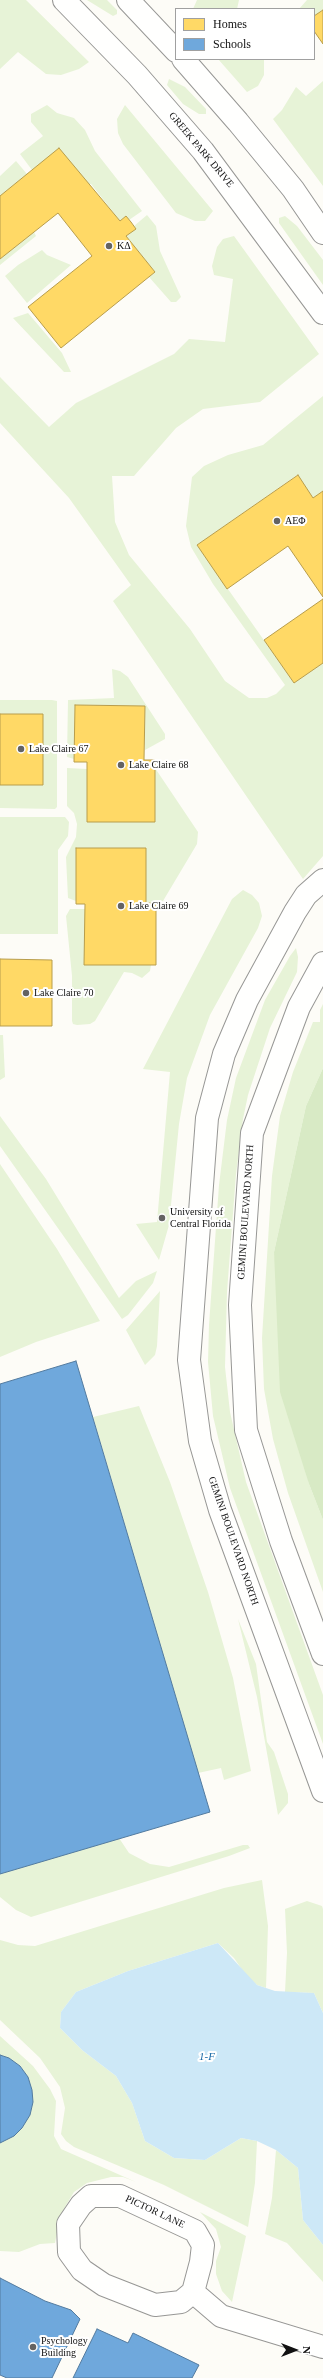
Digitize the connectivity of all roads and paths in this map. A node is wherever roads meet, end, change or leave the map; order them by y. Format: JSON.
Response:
{"nodes":[{"id":1,"x":64,"y":0,"type":"edge"},
{"id":2,"x":128,"y":0,"type":"edge"},
{"id":3,"x":175,"y":50,"type":"edge"},
{"id":4,"x":184,"y":60,"type":"edge"},
{"id":5,"x":323,"y":232,"type":"edge"},
{"id":6,"x":323,"y":313,"type":"edge"},
{"id":7,"x":323,"y":880,"type":"edge"},
{"id":8,"x":323,"y":963,"type":"edge"},
{"id":9,"x":323,"y":1654,"type":"edge"},
{"id":10,"x":323,"y":1791,"type":"edge"},
{"id":11,"x":193,"y":2292,"type":"junction"},
{"id":12,"x":323,"y":2347,"type":"edge"}],
"edges":[{"from":1,"to":6,"type":"street","name":"GREEK PARK DRIVE"},
{"from":2,"to":3,"type":"street"},
{"from":4,"to":5,"type":"street"},
{"from":7,"to":10,"type":"street","name":"GEMINI BOULEVARD NORTH"},
{"from":8,"to":9,"type":"street","name":"GEMINI BOULEVARD NORTH"},
{"from":11,"to":11,"type":"street","name":"PICTOR LANE"},
{"from":11,"to":12,"type":"street"}]}
